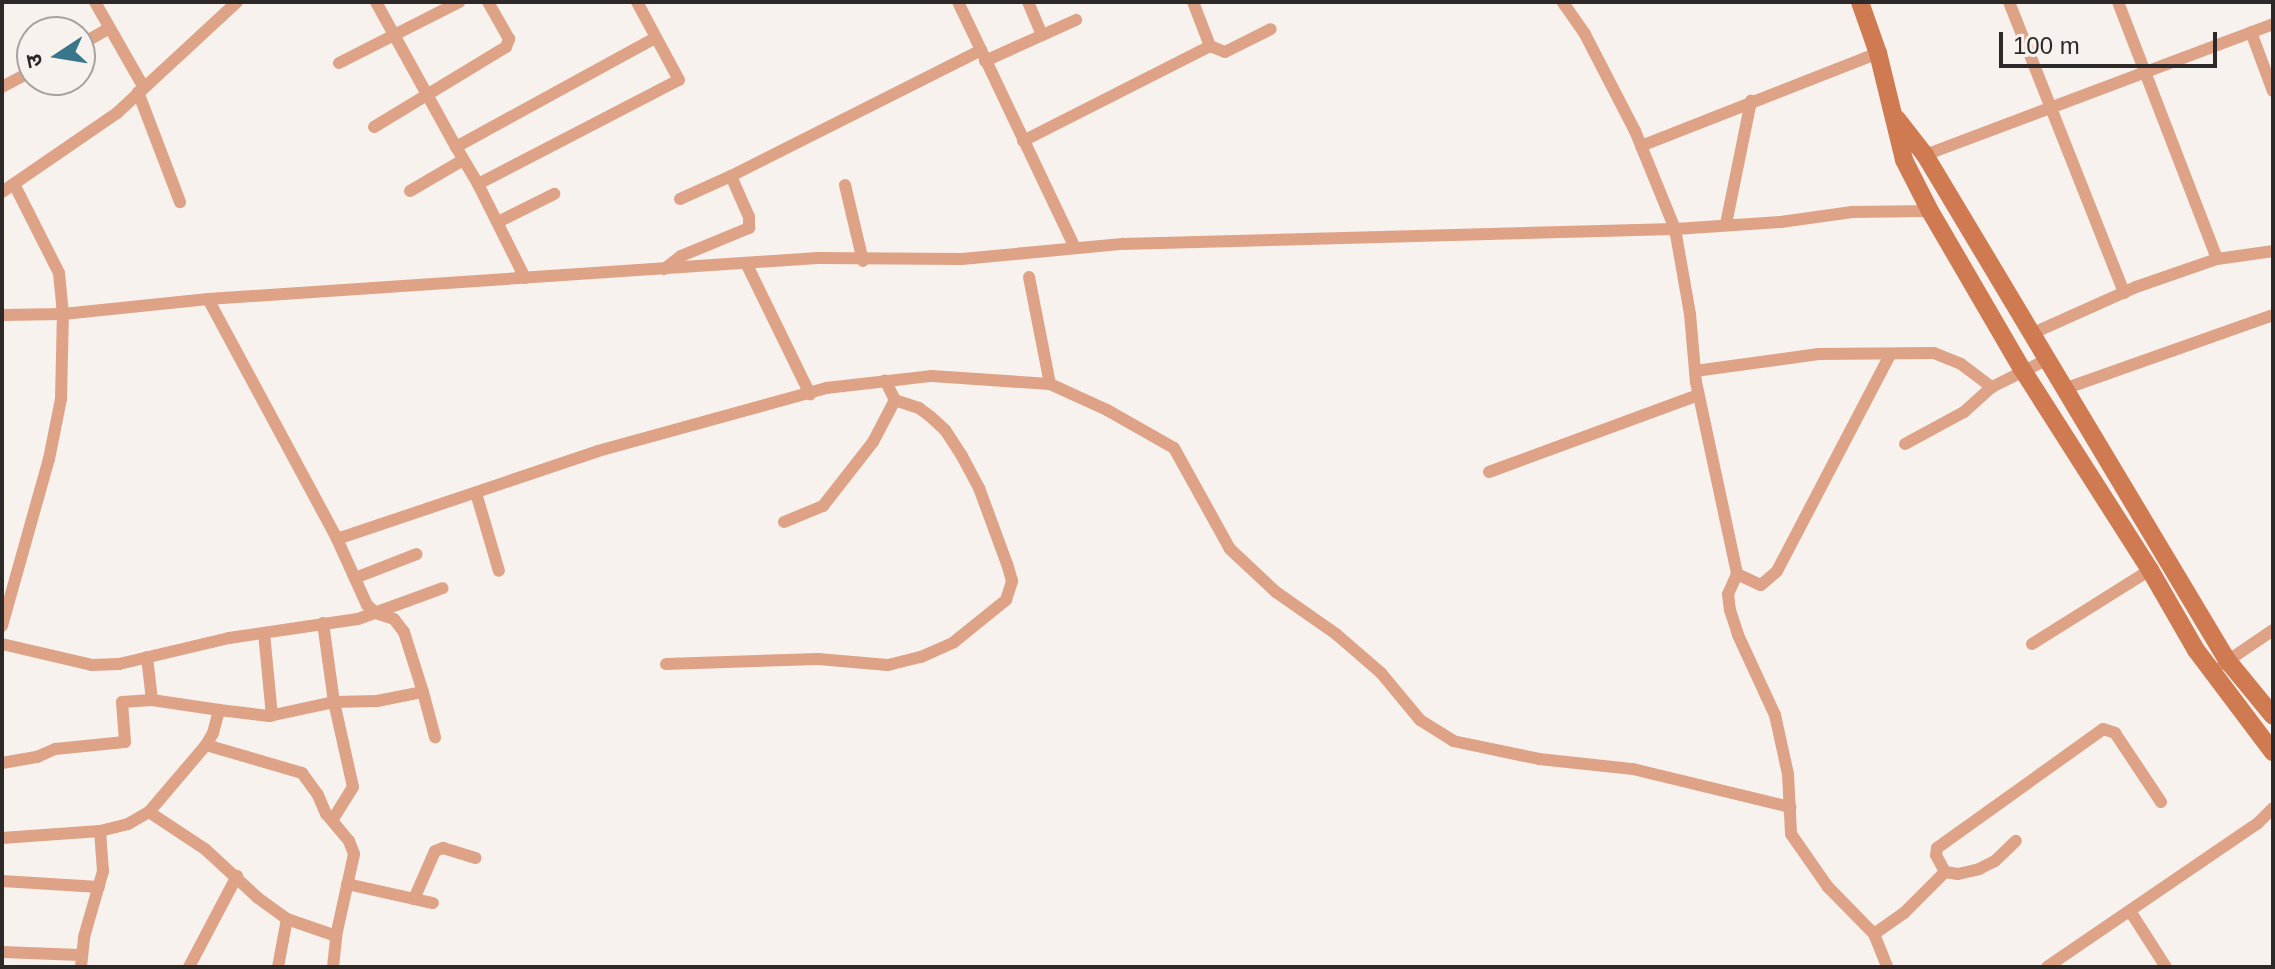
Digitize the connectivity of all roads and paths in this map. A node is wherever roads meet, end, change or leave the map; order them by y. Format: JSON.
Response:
{"nodes":[{"id":1,"x":95,"y":2,"type":"edge"},
{"id":2,"x":237,"y":2,"type":"edge"},
{"id":3,"x":376,"y":2,"type":"edge"},
{"id":4,"x":459,"y":2,"type":"edge"},
{"id":5,"x":488,"y":2,"type":"edge"},
{"id":6,"x":637,"y":2,"type":"edge"},
{"id":7,"x":958,"y":2,"type":"edge"},
{"id":8,"x":1028,"y":2,"type":"edge"},
{"id":9,"x":1193,"y":2,"type":"edge"},
{"id":10,"x":1563,"y":2,"type":"edge"},
{"id":11,"x":1860,"y":2,"type":"edge"},
{"id":12,"x":2009,"y":2,"type":"edge"},
{"id":13,"x":2118,"y":2,"type":"edge"},
{"id":14,"x":1076,"y":20,"type":"dead end"},
{"id":15,"x":2273,"y":24,"type":"edge"},
{"id":16,"x":110,"y":28,"type":"junction"},
{"id":17,"x":1271,"y":29,"type":"dead end"},
{"id":18,"x":2251,"y":32,"type":"junction"},
{"id":19,"x":1042,"y":35,"type":"junction"},
{"id":20,"x":96,"y":36,"type":"edge"},
{"id":21,"x":394,"y":36,"type":"junction"},
{"id":22,"x":655,"y":38,"type":"junction"},
{"id":23,"x":1210,"y":46,"type":"junction"},
{"id":24,"x":1878,"y":53,"type":"junction"},
{"id":25,"x":983,"y":55,"type":"junction"},
{"id":26,"x":339,"y":63,"type":"dead end"},
{"id":27,"x":2143,"y":72,"type":"junction"},
{"id":28,"x":140,"y":89,"type":"junction"},
{"id":29,"x":2273,"y":91,"type":"edge"},
{"id":30,"x":428,"y":95,"type":"junction"},
{"id":31,"x":1751,"y":101,"type":"junction"},
{"id":32,"x":2051,"y":105,"type":"junction"},
{"id":33,"x":1893,"y":113,"type":"junction"},
{"id":34,"x":374,"y":127,"type":"dead end"},
{"id":35,"x":1023,"y":141,"type":"junction"},
{"id":36,"x":1641,"y":146,"type":"junction"},
{"id":37,"x":456,"y":147,"type":"junction"},
{"id":38,"x":1925,"y":155,"type":"junction"},
{"id":39,"x":463,"y":160,"type":"junction"},
{"id":40,"x":731,"y":176,"type":"junction"},
{"id":41,"x":14,"y":184,"type":"junction"},
{"id":42,"x":478,"y":184,"type":"junction"},
{"id":43,"x":845,"y":185,"type":"dead end"},
{"id":44,"x":410,"y":191,"type":"dead end"},
{"id":45,"x":2,"y":192,"type":"edge"},
{"id":46,"x":554,"y":194,"type":"dead end"},
{"id":47,"x":680,"y":199,"type":"dead end"},
{"id":48,"x":180,"y":202,"type":"dead end"},
{"id":49,"x":1930,"y":211,"type":"junction"},
{"id":50,"x":498,"y":222,"type":"junction"},
{"id":51,"x":1726,"y":224,"type":"junction"},
{"id":52,"x":1675,"y":229,"type":"junction"},
{"id":53,"x":1074,"y":246,"type":"junction"},
{"id":54,"x":2273,"y":251,"type":"edge"},
{"id":55,"x":2217,"y":259,"type":"junction"},
{"id":56,"x":863,"y":261,"type":"junction"},
{"id":57,"x":747,"y":265,"type":"junction"},
{"id":58,"x":664,"y":269,"type":"junction"},
{"id":59,"x":1029,"y":277,"type":"dead end"},
{"id":60,"x":525,"y":278,"type":"junction"},
{"id":61,"x":2124,"y":293,"type":"junction"},
{"id":62,"x":208,"y":299,"type":"junction"},
{"id":63,"x":63,"y":314,"type":"junction"},
{"id":64,"x":2,"y":315,"type":"edge"},
{"id":65,"x":2273,"y":315,"type":"edge"},
{"id":66,"x":2031,"y":334,"type":"junction"},
{"id":67,"x":1890,"y":355,"type":"junction"},
{"id":68,"x":2046,"y":360,"type":"junction"},
{"id":69,"x":2022,"y":369,"type":"junction"},
{"id":70,"x":1695,"y":371,"type":"junction"},
{"id":71,"x":885,"y":380,"type":"junction"},
{"id":72,"x":1050,"y":384,"type":"junction"},
{"id":73,"x":1992,"y":387,"type":"junction"},
{"id":74,"x":2064,"y":389,"type":"junction"},
{"id":75,"x":810,"y":394,"type":"junction"},
{"id":76,"x":1698,"y":395,"type":"junction"},
{"id":77,"x":895,"y":400,"type":"junction"},
{"id":78,"x":1905,"y":444,"type":"dead end"},
{"id":79,"x":1489,"y":472,"type":"dead end"},
{"id":80,"x":476,"y":493,"type":"junction"},
{"id":81,"x":784,"y":522,"type":"dead end"},
{"id":82,"x":337,"y":539,"type":"junction"},
{"id":83,"x":417,"y":554,"type":"dead end"},
{"id":84,"x":2,"y":568,"type":"edge"},
{"id":85,"x":2150,"y":570,"type":"junction"},
{"id":86,"x":499,"y":571,"type":"dead end"},
{"id":87,"x":17,"y":573,"type":"junction"},
{"id":88,"x":1737,"y":574,"type":"junction"},
{"id":89,"x":355,"y":578,"type":"junction"},
{"id":90,"x":443,"y":588,"type":"dead end"},
{"id":91,"x":376,"y":613,"type":"junction"},
{"id":92,"x":323,"y":623,"type":"junction"},
{"id":93,"x":2,"y":626,"type":"edge"},
{"id":94,"x":2273,"y":630,"type":"edge"},
{"id":95,"x":264,"y":633,"type":"junction"},
{"id":96,"x":2,"y":644,"type":"edge"},
{"id":97,"x":2032,"y":644,"type":"dead end"},
{"id":98,"x":147,"y":657,"type":"junction"},
{"id":99,"x":2227,"y":660,"type":"junction"},
{"id":100,"x":666,"y":664,"type":"dead end"},
{"id":101,"x":2211,"y":672,"type":"junction"},
{"id":102,"x":423,"y":692,"type":"junction"},
{"id":103,"x":152,"y":700,"type":"junction"},
{"id":104,"x":334,"y":702,"type":"junction"},
{"id":105,"x":219,"y":710,"type":"junction"},
{"id":106,"x":272,"y":716,"type":"junction"},
{"id":107,"x":2273,"y":716,"type":"edge"},
{"id":108,"x":435,"y":737,"type":"dead end"},
{"id":109,"x":206,"y":745,"type":"junction"},
{"id":110,"x":2273,"y":752,"type":"edge"},
{"id":111,"x":2,"y":763,"type":"edge"},
{"id":112,"x":2161,"y":802,"type":"dead end"},
{"id":113,"x":1790,"y":807,"type":"junction"},
{"id":114,"x":2273,"y":808,"type":"edge"},
{"id":115,"x":149,"y":812,"type":"junction"},
{"id":116,"x":332,"y":820,"type":"junction"},
{"id":117,"x":100,"y":831,"type":"junction"},
{"id":118,"x":2,"y":838,"type":"edge"},
{"id":119,"x":2016,"y":841,"type":"dead end"},
{"id":120,"x":475,"y":858,"type":"dead end"},
{"id":121,"x":1945,"y":872,"type":"junction"},
{"id":122,"x":237,"y":876,"type":"junction"},
{"id":123,"x":2,"y":881,"type":"edge"},
{"id":124,"x":347,"y":884,"type":"junction"},
{"id":125,"x":99,"y":887,"type":"junction"},
{"id":126,"x":414,"y":899,"type":"junction"},
{"id":127,"x":433,"y":903,"type":"dead end"},
{"id":128,"x":2130,"y":911,"type":"junction"},
{"id":129,"x":287,"y":919,"type":"junction"},
{"id":130,"x":1874,"y":934,"type":"junction"},
{"id":131,"x":336,"y":936,"type":"junction"},
{"id":132,"x":2,"y":952,"type":"edge"},
{"id":133,"x":81,"y":961,"type":"edge"},
{"id":134,"x":189,"y":967,"type":"edge"},
{"id":135,"x":278,"y":967,"type":"edge"},
{"id":136,"x":333,"y":967,"type":"edge"},
{"id":137,"x":1887,"y":967,"type":"edge"},
{"id":138,"x":2047,"y":967,"type":"edge"},
{"id":139,"x":2166,"y":967,"type":"edge"}],
"edges":[{"from":1,"to":16,"type":"street"},
{"from":2,"to":28,"type":"street"},
{"from":3,"to":21,"type":"street"},
{"from":4,"to":21,"type":"street"},
{"from":5,"to":30,"type":"street"},
{"from":6,"to":22,"type":"street"},
{"from":7,"to":25,"type":"street"},
{"from":8,"to":19,"type":"street"},
{"from":9,"to":23,"type":"street"},
{"from":10,"to":36,"type":"street"},
{"from":11,"to":24,"type":"street"},
{"from":12,"to":32,"type":"street"},
{"from":13,"to":27,"type":"street"},
{"from":14,"to":19,"type":"street"},
{"from":15,"to":18,"type":"street"},
{"from":16,"to":20,"type":"street"},
{"from":16,"to":28,"type":"street"},
{"from":17,"to":23,"type":"street"},
{"from":18,"to":27,"type":"street"},
{"from":18,"to":29,"type":"street"},
{"from":19,"to":25,"type":"street"},
{"from":21,"to":26,"type":"street"},
{"from":21,"to":30,"type":"street"},
{"from":22,"to":37,"type":"street"},
{"from":22,"to":42,"type":"street"},
{"from":23,"to":35,"type":"street"},
{"from":24,"to":31,"type":"street"},
{"from":24,"to":33,"type":"street"},
{"from":25,"to":35,"type":"street"},
{"from":25,"to":40,"type":"street"},
{"from":27,"to":32,"type":"street"},
{"from":27,"to":55,"type":"street"},
{"from":28,"to":41,"type":"street"},
{"from":28,"to":48,"type":"street"},
{"from":30,"to":34,"type":"street"},
{"from":30,"to":37,"type":"street"},
{"from":31,"to":36,"type":"street"},
{"from":31,"to":51,"type":"street"},
{"from":32,"to":38,"type":"street"},
{"from":32,"to":61,"type":"street"},
{"from":33,"to":38,"type":"street"},
{"from":33,"to":49,"type":"street"},
{"from":35,"to":53,"type":"street"},
{"from":36,"to":52,"type":"street"},
{"from":37,"to":39,"type":"street"},
{"from":38,"to":66,"type":"street"},
{"from":39,"to":42,"type":"street"},
{"from":39,"to":44,"type":"street"},
{"from":40,"to":47,"type":"street"},
{"from":40,"to":58,"type":"street"},
{"from":41,"to":45,"type":"street"},
{"from":41,"to":63,"type":"street"},
{"from":42,"to":50,"type":"street"},
{"from":43,"to":56,"type":"street"},
{"from":46,"to":50,"type":"street"},
{"from":49,"to":51,"type":"street"},
{"from":49,"to":69,"type":"street"},
{"from":50,"to":60,"type":"street"},
{"from":51,"to":52,"type":"street"},
{"from":52,"to":53,"type":"street"},
{"from":52,"to":70,"type":"street"},
{"from":53,"to":56,"type":"street"},
{"from":54,"to":55,"type":"street"},
{"from":55,"to":61,"type":"street"},
{"from":56,"to":57,"type":"street"},
{"from":57,"to":58,"type":"street"},
{"from":57,"to":75,"type":"street"},
{"from":58,"to":60,"type":"street"},
{"from":59,"to":72,"type":"street"},
{"from":60,"to":62,"type":"street"},
{"from":61,"to":66,"type":"street"},
{"from":62,"to":63,"type":"street"},
{"from":62,"to":82,"type":"street"},
{"from":63,"to":64,"type":"street"},
{"from":63,"to":87,"type":"street"},
{"from":65,"to":74,"type":"street"},
{"from":66,"to":68,"type":"street"},
{"from":67,"to":70,"type":"street"},
{"from":67,"to":73,"type":"street"},
{"from":67,"to":88,"type":"street"},
{"from":68,"to":69,"type":"street"},
{"from":68,"to":74,"type":"street"},
{"from":69,"to":73,"type":"street"},
{"from":69,"to":85,"type":"street"},
{"from":70,"to":76,"type":"street"},
{"from":71,"to":72,"type":"street"},
{"from":71,"to":75,"type":"street"},
{"from":71,"to":77,"type":"street"},
{"from":72,"to":113,"type":"street"},
{"from":73,"to":78,"type":"street"},
{"from":74,"to":99,"type":"street"},
{"from":75,"to":80,"type":"street"},
{"from":76,"to":79,"type":"street"},
{"from":76,"to":88,"type":"street"},
{"from":77,"to":81,"type":"street"},
{"from":77,"to":100,"type":"street"},
{"from":80,"to":82,"type":"street"},
{"from":80,"to":86,"type":"street"},
{"from":82,"to":89,"type":"street"},
{"from":83,"to":89,"type":"street"},
{"from":84,"to":87,"type":"street"},
{"from":85,"to":97,"type":"street"},
{"from":85,"to":101,"type":"street"},
{"from":87,"to":93,"type":"street"},
{"from":88,"to":113,"type":"street"},
{"from":89,"to":91,"type":"street"},
{"from":90,"to":91,"type":"street"},
{"from":91,"to":92,"type":"street"},
{"from":91,"to":102,"type":"street"},
{"from":92,"to":95,"type":"street"},
{"from":92,"to":104,"type":"street"},
{"from":94,"to":99,"type":"street"},
{"from":95,"to":98,"type":"street"},
{"from":95,"to":106,"type":"street"},
{"from":96,"to":98,"type":"street"},
{"from":98,"to":103,"type":"street"},
{"from":99,"to":101,"type":"street"},
{"from":99,"to":107,"type":"street"},
{"from":101,"to":110,"type":"street"},
{"from":102,"to":104,"type":"street"},
{"from":102,"to":108,"type":"street"},
{"from":103,"to":105,"type":"street"},
{"from":103,"to":111,"type":"street"},
{"from":104,"to":106,"type":"street"},
{"from":104,"to":116,"type":"street"},
{"from":105,"to":106,"type":"street"},
{"from":105,"to":109,"type":"street"},
{"from":109,"to":115,"type":"street"},
{"from":109,"to":116,"type":"street"},
{"from":112,"to":121,"type":"street"},
{"from":113,"to":130,"type":"street"},
{"from":114,"to":128,"type":"street"},
{"from":115,"to":117,"type":"street"},
{"from":115,"to":122,"type":"street"},
{"from":116,"to":124,"type":"street"},
{"from":117,"to":118,"type":"street"},
{"from":117,"to":125,"type":"street"},
{"from":119,"to":121,"type":"street"},
{"from":120,"to":126,"type":"street"},
{"from":121,"to":130,"type":"street"},
{"from":122,"to":129,"type":"street"},
{"from":122,"to":134,"type":"street"},
{"from":123,"to":125,"type":"street"},
{"from":124,"to":126,"type":"street"},
{"from":124,"to":131,"type":"street"},
{"from":125,"to":133,"type":"street"},
{"from":126,"to":127,"type":"street"},
{"from":128,"to":138,"type":"street"},
{"from":128,"to":139,"type":"street"},
{"from":129,"to":131,"type":"street"},
{"from":129,"to":135,"type":"street"},
{"from":130,"to":137,"type":"street"},
{"from":131,"to":136,"type":"street"},
{"from":132,"to":133,"type":"street"}]}
